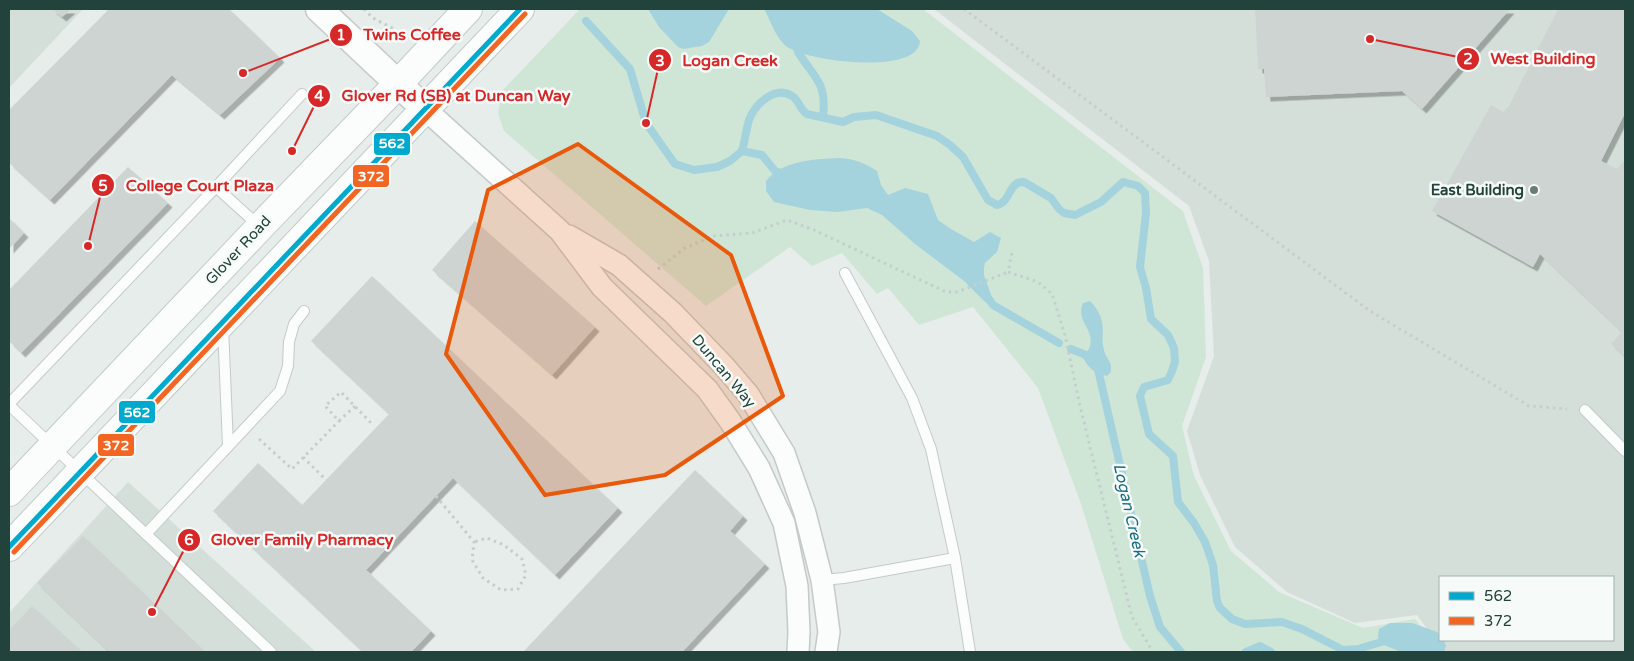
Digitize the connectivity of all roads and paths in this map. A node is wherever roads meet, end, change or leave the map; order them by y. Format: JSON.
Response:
{"nodes":[{"id":1,"x":319,"y":9,"type":"edge"},
{"id":2,"x":364,"y":9,"type":"edge"},
{"id":3,"x":468,"y":9,"type":"edge"},
{"id":4,"x":520,"y":9,"type":"edge"},
{"id":5,"x":964,"y":9,"type":"edge"},
{"id":6,"x":394,"y":29,"type":"dead end"},
{"id":7,"x":398,"y":84,"type":"junction"},
{"id":8,"x":302,"y":94,"type":"dead end"},
{"id":9,"x":425,"y":109,"type":"junction"},
{"id":10,"x":216,"y":187,"type":"junction"},
{"id":11,"x":260,"y":226,"type":"junction"},
{"id":12,"x":560,"y":231,"type":"junction"},
{"id":13,"x":1012,"y":253,"type":"dead end"},
{"id":14,"x":655,"y":272,"type":"dead end"},
{"id":15,"x":1008,"y":272,"type":"junction"},
{"id":16,"x":845,"y":273,"type":"dead end"},
{"id":17,"x":304,"y":311,"type":"dead end"},
{"id":18,"x":223,"y":323,"type":"junction"},
{"id":19,"x":9,"y":405,"type":"edge"},
{"id":20,"x":355,"y":406,"type":"junction"},
{"id":21,"x":1586,"y":410,"type":"joint"},
{"id":22,"x":339,"y":421,"type":"junction"},
{"id":23,"x":373,"y":425,"type":"dead end"},
{"id":24,"x":247,"y":426,"type":"junction"},
{"id":25,"x":53,"y":446,"type":"junction"},
{"id":26,"x":228,"y":446,"type":"junction"},
{"id":27,"x":1625,"y":451,"type":"edge"},
{"id":28,"x":303,"y":457,"type":"junction"},
{"id":29,"x":80,"y":472,"type":"junction"},
{"id":30,"x":326,"y":480,"type":"dead end"},
{"id":31,"x":9,"y":492,"type":"edge"},
{"id":32,"x":436,"y":496,"type":"dead end"},
{"id":33,"x":146,"y":534,"type":"junction"},
{"id":34,"x":474,"y":542,"type":"junction"},
{"id":35,"x":9,"y":547,"type":"edge"},
{"id":36,"x":955,"y":558,"type":"junction"},
{"id":37,"x":822,"y":580,"type":"junction"},
{"id":38,"x":270,"y":652,"type":"edge"},
{"id":39,"x":798,"y":652,"type":"edge"},
{"id":40,"x":826,"y":652,"type":"edge"},
{"id":41,"x":970,"y":652,"type":"edge"},
{"id":42,"x":1153,"y":652,"type":"edge"}],
"edges":[{"from":1,"to":7,"type":"street","name":"Duncan Way"},
{"from":2,"to":6,"type":"path"},
{"from":3,"to":7,"type":"main road","name":"Glover Road"},
{"from":4,"to":9,"type":"main road"},
{"from":5,"to":21,"type":"path"},
{"from":7,"to":9,"type":"street","name":"Duncan Way"},
{"from":7,"to":11,"type":"main road","name":"Glover Road"},
{"from":8,"to":10,"type":"lane"},
{"from":9,"to":12,"type":"street","name":"Duncan Way"},
{"from":9,"to":18,"type":"main road"},
{"from":10,"to":11,"type":"lane"},
{"from":10,"to":19,"type":"lane"},
{"from":11,"to":25,"type":"main road","name":"Glover Road"},
{"from":12,"to":37,"type":"street","name":"Duncan Way"},
{"from":12,"to":39,"type":"street","name":"Duncan Way"},
{"from":13,"to":15,"type":"path"},
{"from":14,"to":15,"type":"path"},
{"from":15,"to":42,"type":"path"},
{"from":16,"to":36,"type":"lane"},
{"from":17,"to":24,"type":"lane"},
{"from":18,"to":26,"type":"lane"},
{"from":18,"to":29,"type":"main road"},
{"from":19,"to":25,"type":"lane"},
{"from":20,"to":22,"type":"path"},
{"from":20,"to":22,"type":"path"},
{"from":20,"to":23,"type":"path"},
{"from":21,"to":27,"type":"lane"},
{"from":22,"to":28,"type":"path"},
{"from":24,"to":26,"type":"lane"},
{"from":24,"to":28,"type":"path"},
{"from":25,"to":29,"type":"lane"},
{"from":25,"to":31,"type":"main road","name":"Glover Road"},
{"from":26,"to":33,"type":"lane"},
{"from":28,"to":30,"type":"path"},
{"from":29,"to":33,"type":"lane"},
{"from":29,"to":35,"type":"main road"},
{"from":32,"to":34,"type":"path"},
{"from":33,"to":38,"type":"lane"},
{"from":34,"to":34,"type":"path"},
{"from":36,"to":37,"type":"lane"},
{"from":36,"to":41,"type":"lane"},
{"from":37,"to":40,"type":"street","name":"Duncan Way"}]}
